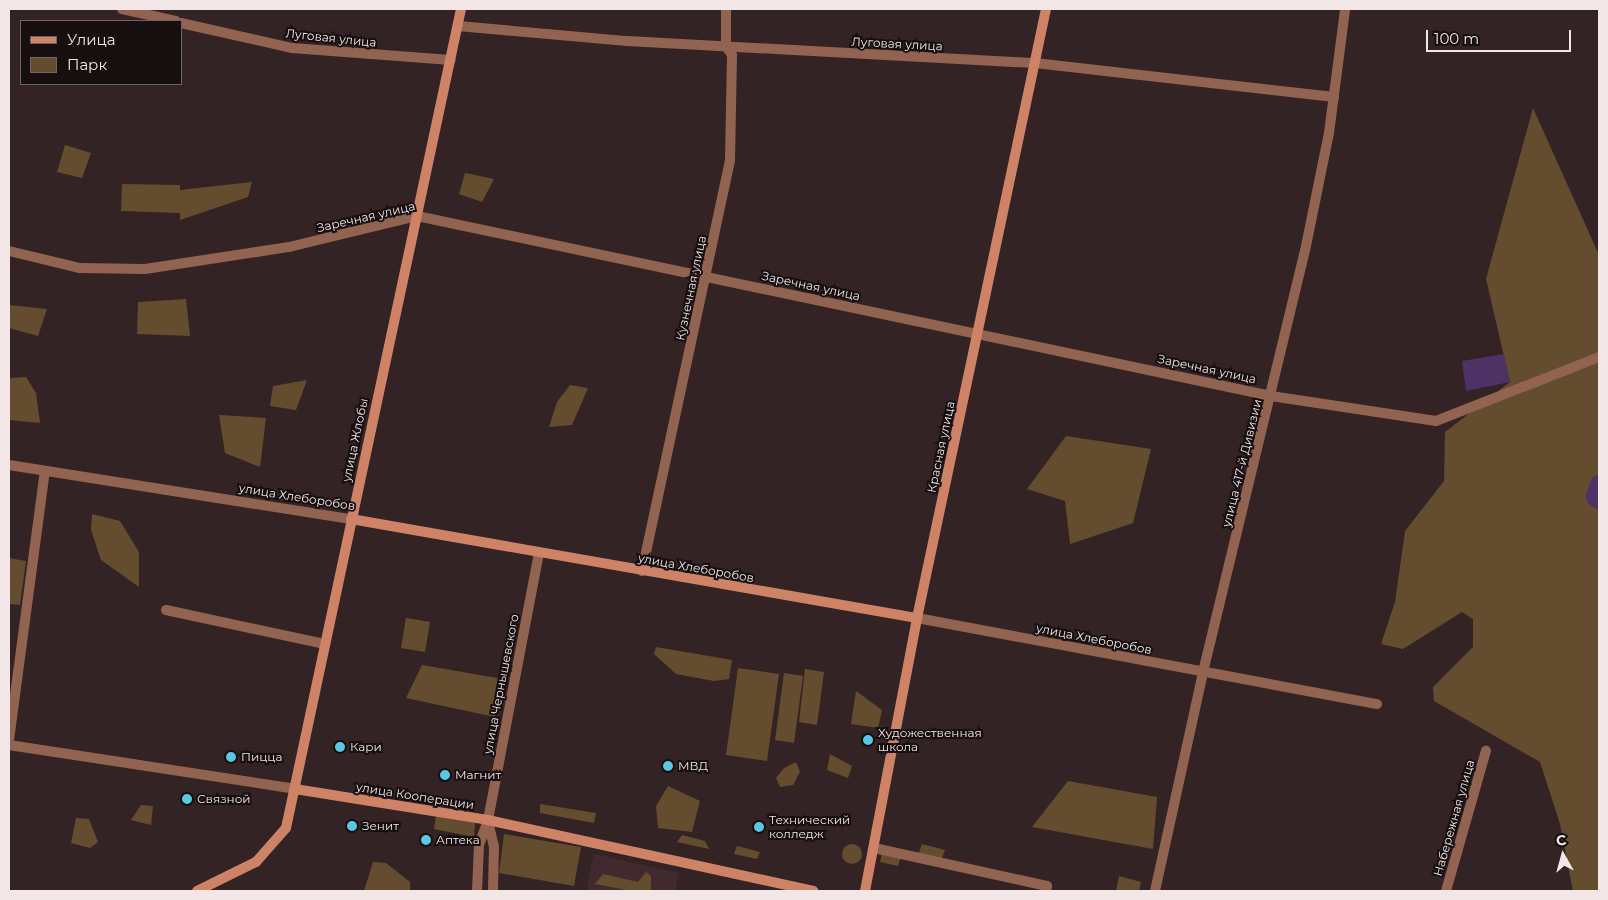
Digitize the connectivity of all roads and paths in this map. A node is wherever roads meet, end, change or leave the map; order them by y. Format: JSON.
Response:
{"nodes":[{"id":1,"x":122,"y":9,"type":"edge"},
{"id":2,"x":461,"y":9,"type":"edge"},
{"id":3,"x":726,"y":9,"type":"edge"},
{"id":4,"x":1046,"y":9,"type":"edge"},
{"id":5,"x":1344,"y":9,"type":"edge"},
{"id":6,"x":172,"y":20,"type":"edge"},
{"id":7,"x":182,"y":22,"type":"edge"},
{"id":8,"x":458,"y":26,"type":"junction"},
{"id":9,"x":726,"y":46,"type":"junction"},
{"id":10,"x":451,"y":60,"type":"junction"},
{"id":11,"x":1035,"y":62,"type":"junction"},
{"id":12,"x":1334,"y":96,"type":"junction"},
{"id":13,"x":417,"y":216,"type":"junction"},
{"id":14,"x":9,"y":251,"type":"edge"},
{"id":15,"x":706,"y":278,"type":"junction"},
{"id":16,"x":977,"y":334,"type":"junction"},
{"id":17,"x":1599,"y":356,"type":"edge"},
{"id":18,"x":1271,"y":396,"type":"junction"},
{"id":19,"x":9,"y":465,"type":"edge"},
{"id":20,"x":46,"y":471,"type":"junction"},
{"id":21,"x":351,"y":518,"type":"junction"},
{"id":22,"x":538,"y":553,"type":"junction"},
{"id":23,"x":642,"y":571,"type":"junction"},
{"id":24,"x":166,"y":610,"type":"dead end"},
{"id":25,"x":917,"y":618,"type":"junction"},
{"id":26,"x":325,"y":644,"type":"junction"},
{"id":27,"x":1203,"y":672,"type":"junction"},
{"id":28,"x":1377,"y":704,"type":"dead end"},
{"id":29,"x":9,"y":740,"type":"edge"},
{"id":30,"x":9,"y":745,"type":"edge"},
{"id":31,"x":1486,"y":751,"type":"dead end"},
{"id":32,"x":295,"y":790,"type":"junction"},
{"id":33,"x":488,"y":820,"type":"junction"},
{"id":34,"x":874,"y":848,"type":"junction"},
{"id":35,"x":197,"y":891,"type":"edge"},
{"id":36,"x":477,"y":891,"type":"edge"},
{"id":37,"x":492,"y":891,"type":"edge"},
{"id":38,"x":813,"y":891,"type":"edge"},
{"id":39,"x":865,"y":891,"type":"edge"},
{"id":40,"x":1046,"y":891,"type":"edge"},
{"id":41,"x":1155,"y":891,"type":"edge"},
{"id":42,"x":1446,"y":891,"type":"edge"}],
"edges":[{"from":1,"to":6,"type":"street"},
{"from":2,"to":8,"type":"street","name":"улица Жлобы"},
{"from":3,"to":9,"type":"street","name":"Кузнечная улица"},
{"from":4,"to":11,"type":"street","name":"Красная улица"},
{"from":5,"to":12,"type":"street","name":"улица 417-й Дивизии"},
{"from":7,"to":10,"type":"street","name":"Луговая улица"},
{"from":8,"to":9,"type":"street","name":"Луговая улица"},
{"from":8,"to":10,"type":"street","name":"улица Жлобы"},
{"from":9,"to":11,"type":"street","name":"Луговая улица"},
{"from":9,"to":15,"type":"street","name":"Кузнечная улица"},
{"from":10,"to":13,"type":"street","name":"улица Жлобы"},
{"from":11,"to":12,"type":"street","name":"Луговая улица"},
{"from":11,"to":16,"type":"street","name":"Красная улица"},
{"from":12,"to":18,"type":"street","name":"улица 417-й Дивизии"},
{"from":13,"to":14,"type":"street","name":"Заречная улица"},
{"from":13,"to":15,"type":"street","name":"Заречная улица"},
{"from":13,"to":21,"type":"street","name":"улица Жлобы"},
{"from":15,"to":16,"type":"street","name":"Заречная улица"},
{"from":15,"to":23,"type":"street","name":"Кузнечная улица"},
{"from":16,"to":18,"type":"street","name":"Заречная улица"},
{"from":16,"to":25,"type":"street","name":"Красная улица"},
{"from":17,"to":18,"type":"street","name":"Заречная улица"},
{"from":18,"to":27,"type":"street","name":"улица 417-й Дивизии"},
{"from":19,"to":20,"type":"street","name":"улица Хлеборобов"},
{"from":20,"to":21,"type":"street","name":"улица Хлеборобов"},
{"from":20,"to":29,"type":"street"},
{"from":21,"to":22,"type":"street","name":"улица Хлеборобов"},
{"from":21,"to":26,"type":"street","name":"улица Жлобы"},
{"from":22,"to":23,"type":"street","name":"улица Хлеборобов"},
{"from":22,"to":33,"type":"street","name":"улица Чернышевского"},
{"from":23,"to":25,"type":"street","name":"улица Хлеборобов"},
{"from":24,"to":26,"type":"street"},
{"from":25,"to":27,"type":"street","name":"улица Хлеборобов"},
{"from":25,"to":34,"type":"street","name":"Красная улица"},
{"from":26,"to":32,"type":"street","name":"улица Жлобы"},
{"from":27,"to":28,"type":"street","name":"улица Хлеборобов"},
{"from":27,"to":41,"type":"street","name":"улица 417-й Дивизии"},
{"from":30,"to":32,"type":"street","name":"улица Кооперации"},
{"from":31,"to":42,"type":"street","name":"Набережная улица"},
{"from":32,"to":33,"type":"street","name":"улица Кооперации"},
{"from":32,"to":35,"type":"street","name":"улица Жлобы"},
{"from":33,"to":36,"type":"street","name":"улица Чернышевского"},
{"from":33,"to":37,"type":"street","name":"улица Чернышевского"},
{"from":33,"to":38,"type":"street","name":"улица Кооперации"},
{"from":34,"to":39,"type":"street","name":"Красная улица"},
{"from":34,"to":40,"type":"street"}]}
